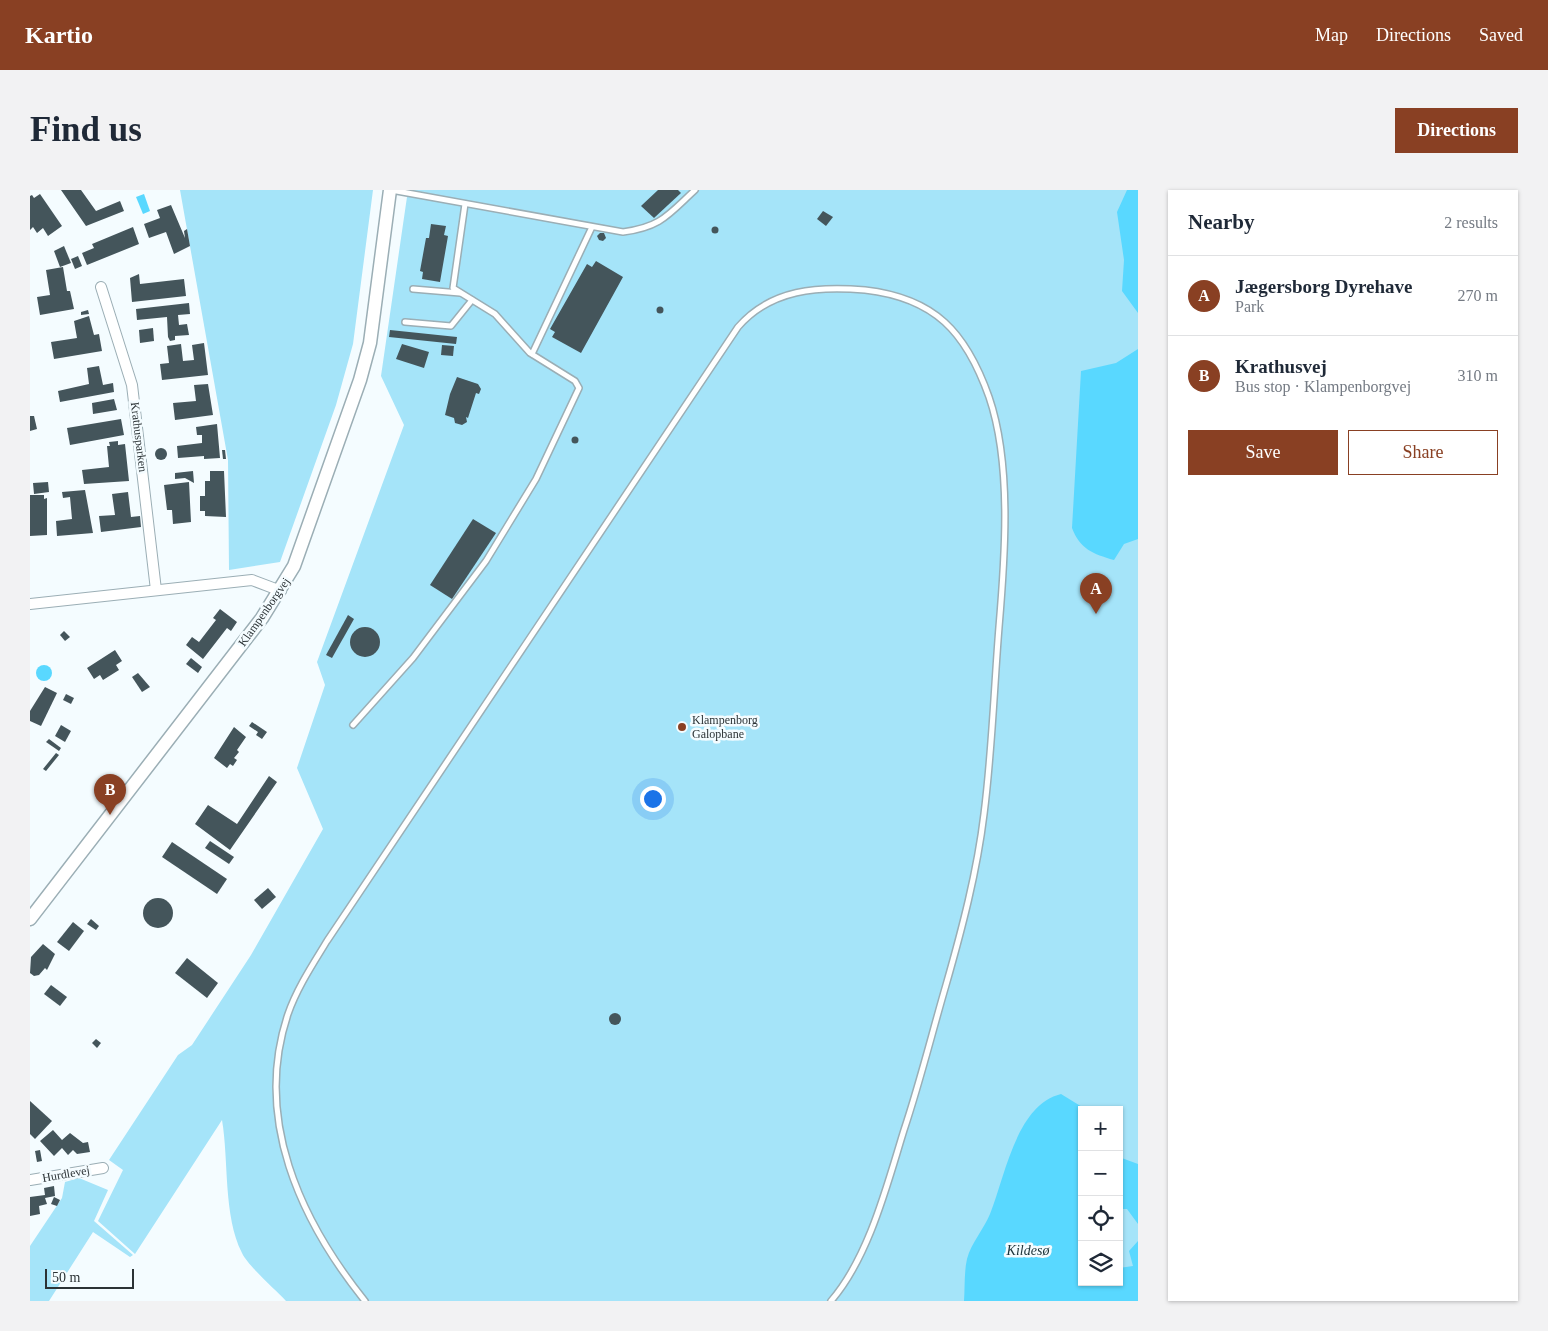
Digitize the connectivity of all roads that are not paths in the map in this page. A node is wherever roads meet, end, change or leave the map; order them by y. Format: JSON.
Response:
{"nodes":[{"id":1,"x":390,"y":190,"type":"edge"},
{"id":2,"x":695,"y":190,"type":"edge"},
{"id":3,"x":465,"y":204,"type":"junction"},
{"id":4,"x":592,"y":227,"type":"junction"},
{"id":5,"x":101,"y":287,"type":"dead end"},
{"id":6,"x":413,"y":289,"type":"dead end"},
{"id":7,"x":460,"y":293,"type":"junction"},
{"id":8,"x":472,"y":300,"type":"junction"},
{"id":9,"x":405,"y":322,"type":"dead end"},
{"id":10,"x":532,"y":354,"type":"junction"},
{"id":11,"x":156,"y":590,"type":"junction"},
{"id":12,"x":281,"y":592,"type":"junction"},
{"id":13,"x":30,"y":604,"type":"edge"},
{"id":14,"x":353,"y":725,"type":"dead end"},
{"id":15,"x":30,"y":919,"type":"edge"},
{"id":16,"x":103,"y":1168,"type":"dead end"},
{"id":17,"x":30,"y":1180,"type":"edge"},
{"id":18,"x":365,"y":1301,"type":"edge"},
{"id":19,"x":831,"y":1301,"type":"edge"}],
"edges":[{"from":1,"to":3,"type":"lane"},
{"from":1,"to":12,"type":"street","name":"Klampenborgvej"},
{"from":2,"to":4,"type":"lane"},
{"from":3,"to":4,"type":"lane"},
{"from":3,"to":7,"type":"lane"},
{"from":4,"to":10,"type":"lane"},
{"from":5,"to":11,"type":"street","name":"Krathusparken"},
{"from":6,"to":7,"type":"lane"},
{"from":7,"to":8,"type":"lane"},
{"from":8,"to":9,"type":"lane"},
{"from":8,"to":10,"type":"lane"},
{"from":10,"to":14,"type":"lane"},
{"from":11,"to":12,"type":"street"},
{"from":11,"to":13,"type":"street"},
{"from":12,"to":15,"type":"street","name":"Klampenborgvej"},
{"from":16,"to":17,"type":"street","name":"Hurdlevej"},
{"from":18,"to":19,"type":"lane"}]}
